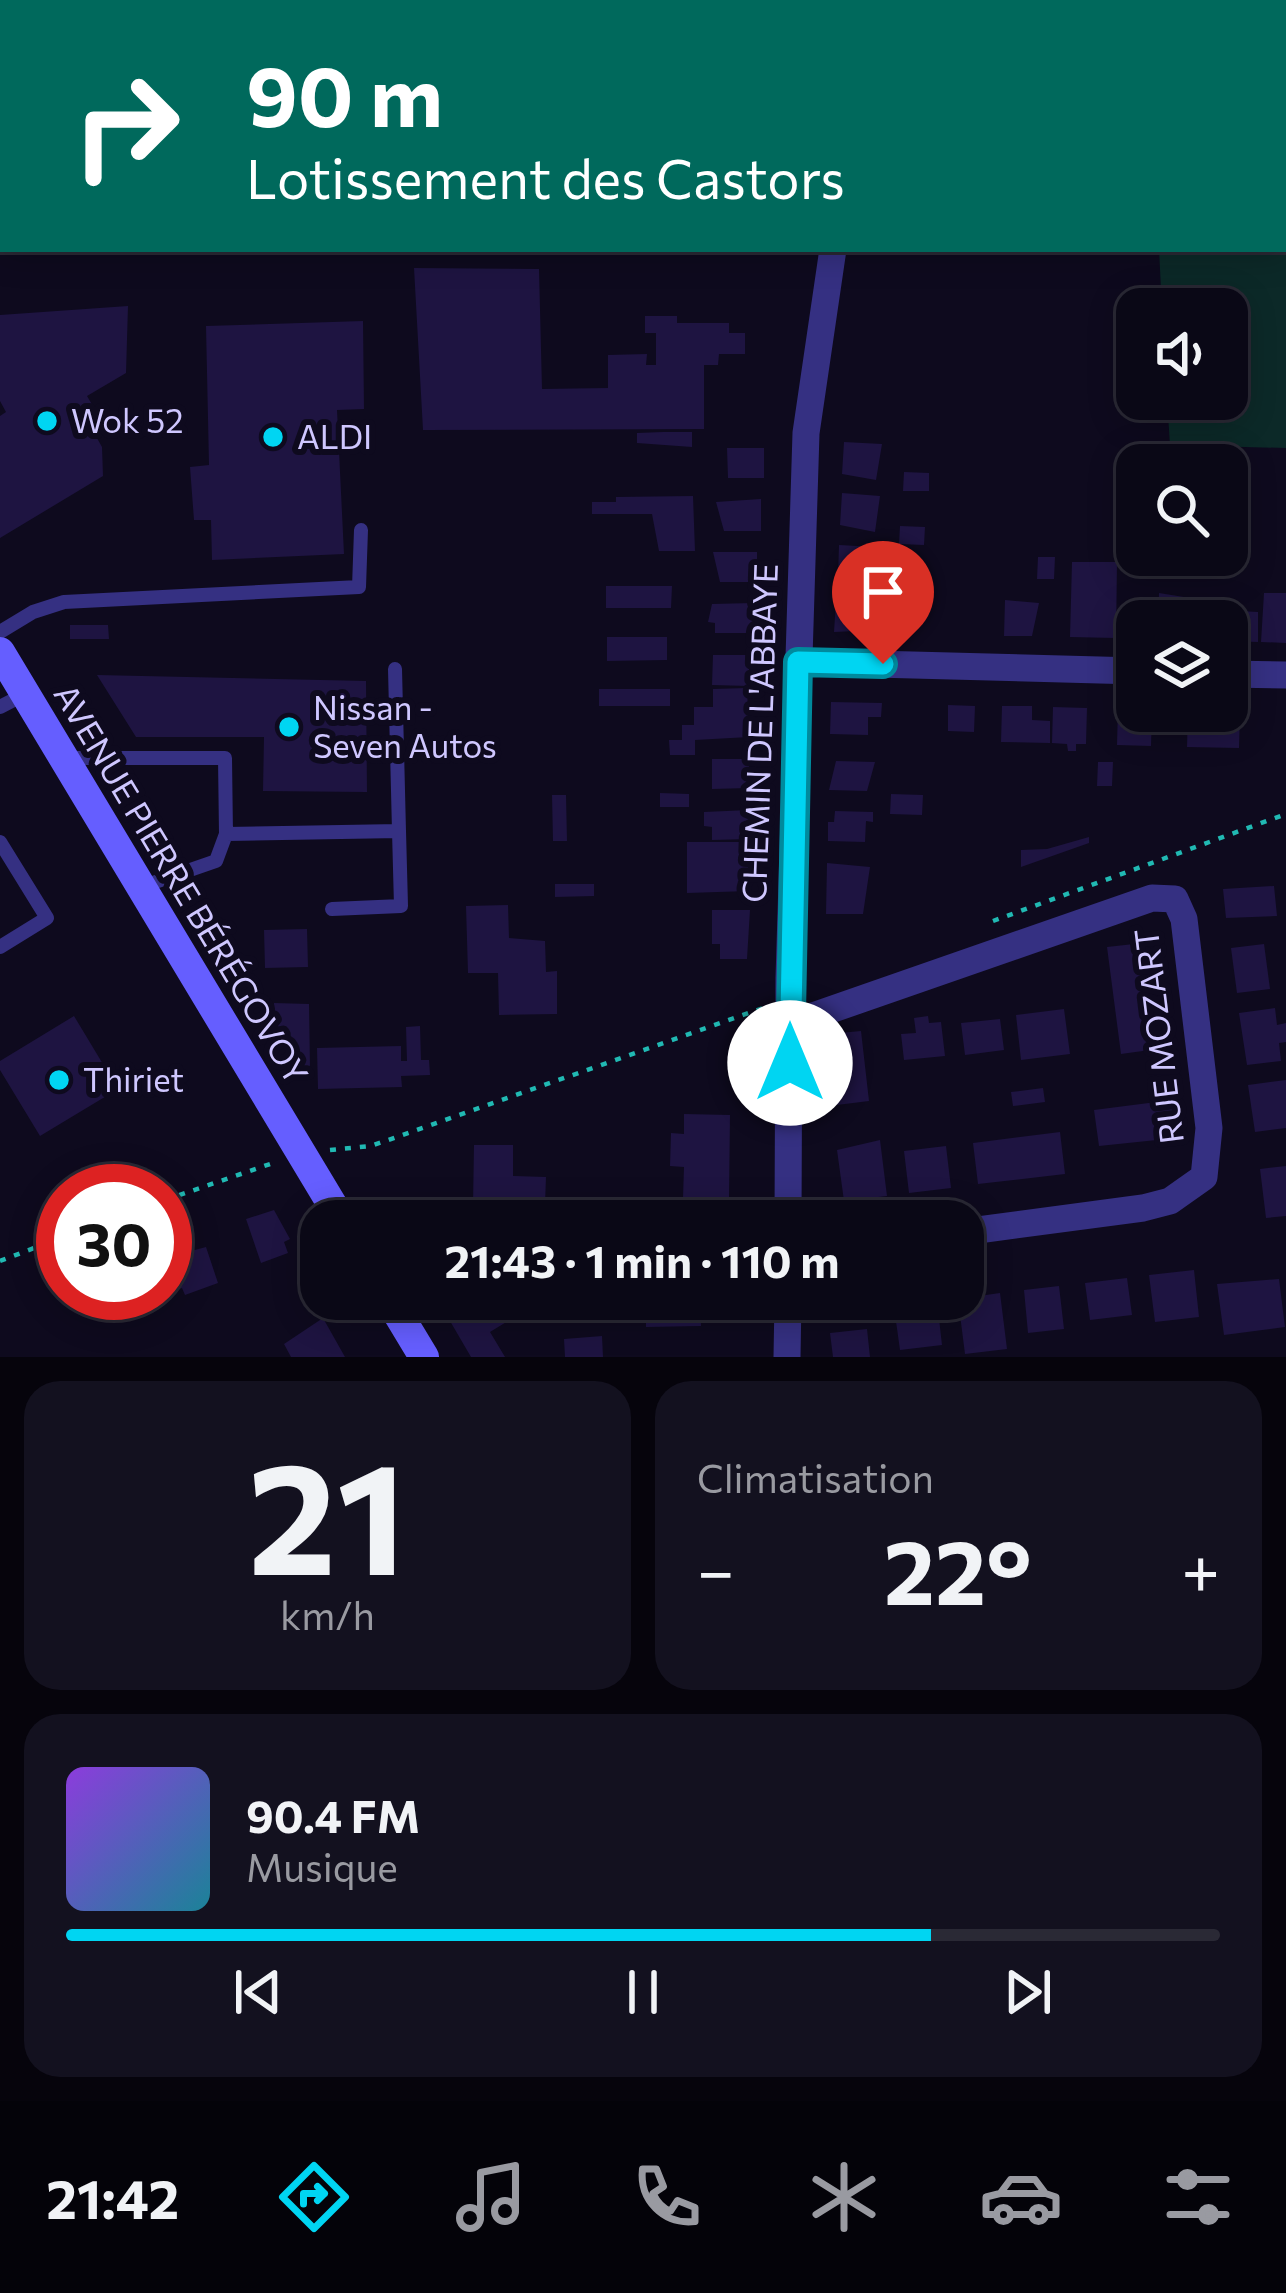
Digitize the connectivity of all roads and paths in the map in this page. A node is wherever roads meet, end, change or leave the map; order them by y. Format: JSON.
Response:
{"nodes":[{"id":1,"x":833,"y":252,"type":"edge"},
{"id":2,"x":361,"y":530,"type":"dead end"},
{"id":3,"x":0,"y":632,"type":"edge"},
{"id":4,"x":0,"y":652,"type":"edge"},
{"id":5,"x":798,"y":662,"type":"junction"},
{"id":6,"x":395,"y":669,"type":"dead end"},
{"id":7,"x":1116,"y":670,"type":"edge"},
{"id":8,"x":1248,"y":674,"type":"edge"},
{"id":9,"x":1286,"y":675,"type":"edge"},
{"id":10,"x":13,"y":700,"type":"edge"},
{"id":11,"x":63,"y":758,"type":"junction"},
{"id":12,"x":399,"y":831,"type":"junction"},
{"id":13,"x":226,"y":834,"type":"junction"},
{"id":14,"x":0,"y":842,"type":"edge"},
{"id":15,"x":141,"y":887,"type":"junction"},
{"id":16,"x":332,"y":909,"type":"dead end"},
{"id":17,"x":0,"y":946,"type":"edge"},
{"id":18,"x":790,"y":1024,"type":"junction"},
{"id":19,"x":287,"y":1158,"type":"junction"},
{"id":20,"x":192,"y":1191,"type":"edge"},
{"id":21,"x":324,"y":1200,"type":"edge"},
{"id":22,"x":788,"y":1200,"type":"edge"},
{"id":23,"x":984,"y":1229,"type":"edge"},
{"id":24,"x":36,"y":1247,"type":"edge"},
{"id":25,"x":0,"y":1261,"type":"edge"},
{"id":26,"x":402,"y":1320,"type":"edge"},
{"id":27,"x":788,"y":1320,"type":"edge"},
{"id":28,"x":424,"y":1357,"type":"edge"},
{"id":29,"x":787,"y":1357,"type":"edge"}],
"edges":[{"from":1,"to":5,"type":"street","name":"CHEMIN DE L'ABBAYE"},
{"from":2,"to":3,"type":"lane"},
{"from":4,"to":10,"type":"main road","name":"AVENUE PIERRE BÉRÉGOVOY"},
{"from":5,"to":7,"type":"street"},
{"from":5,"to":18,"type":"street","name":"CHEMIN DE L'ABBAYE"},
{"from":6,"to":12,"type":"lane"},
{"from":8,"to":9,"type":"street"},
{"from":10,"to":11,"type":"main road","name":"AVENUE PIERRE BÉRÉGOVOY"},
{"from":11,"to":13,"type":"lane"},
{"from":11,"to":15,"type":"main road","name":"AVENUE PIERRE BÉRÉGOVOY"},
{"from":12,"to":13,"type":"lane"},
{"from":12,"to":16,"type":"lane"},
{"from":13,"to":15,"type":"lane"},
{"from":14,"to":17,"type":"lane"},
{"from":15,"to":19,"type":"main road","name":"AVENUE PIERRE BÉRÉGOVOY"},
{"from":18,"to":22,"type":"street","name":"CHEMIN DE L'ABBAYE"},
{"from":18,"to":23,"type":"street","name":"RUE MOZART"},
{"from":19,"to":20,"type":"path"},
{"from":19,"to":21,"type":"main road","name":"AVENUE PIERRE BÉRÉGOVOY"},
{"from":24,"to":25,"type":"path"},
{"from":26,"to":28,"type":"main road"},
{"from":27,"to":29,"type":"street"}]}
